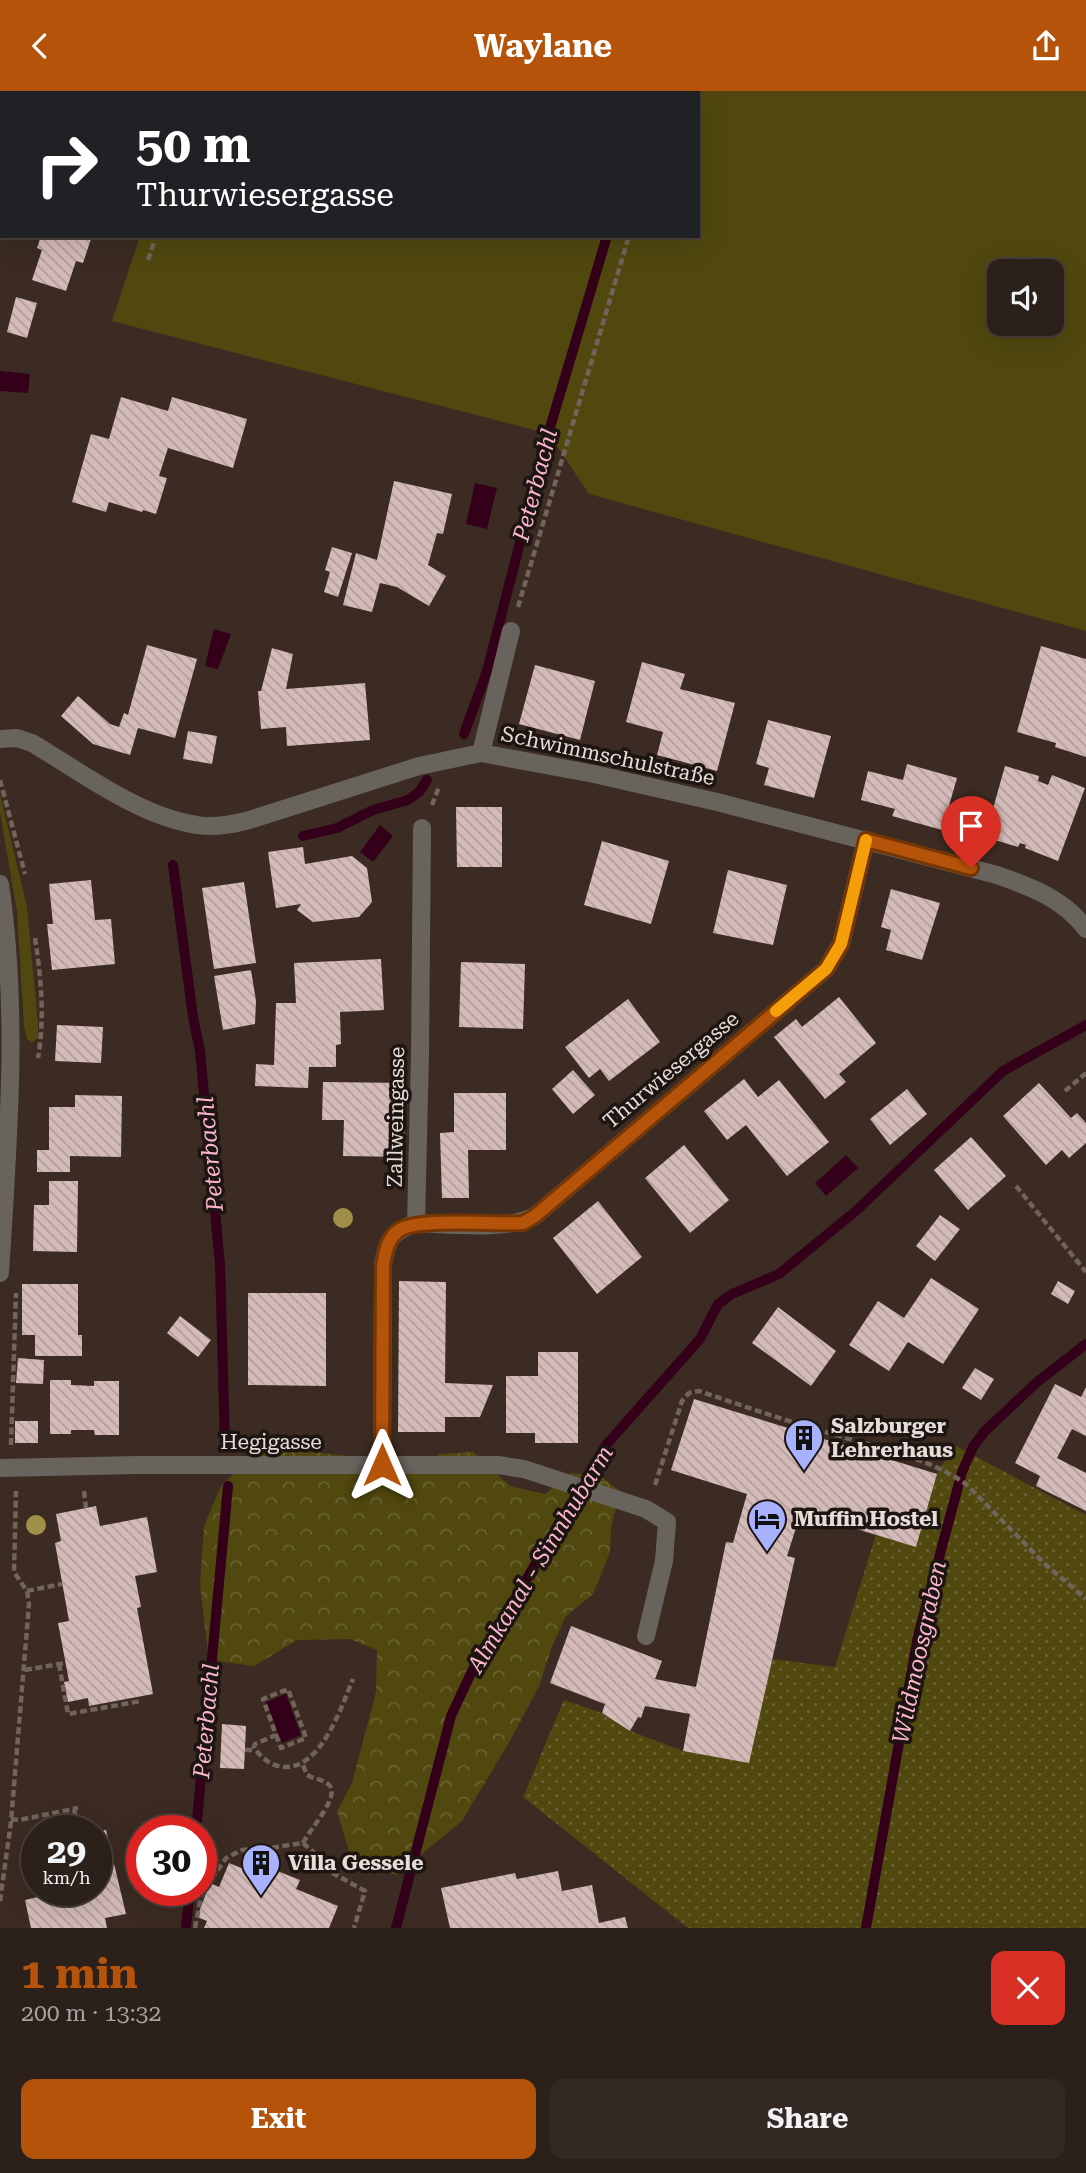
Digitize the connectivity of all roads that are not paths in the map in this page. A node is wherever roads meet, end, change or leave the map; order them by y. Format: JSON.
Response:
{"nodes":[{"id":1,"x":511,"y":631,"type":"road end"},
{"id":2,"x":0,"y":739,"type":"edge"},
{"id":3,"x":481,"y":753,"type":"junction"},
{"id":4,"x":422,"y":828,"type":"road end"},
{"id":5,"x":866,"y":840,"type":"junction"},
{"id":6,"x":0,"y":884,"type":"edge"},
{"id":7,"x":1086,"y":929,"type":"edge"},
{"id":8,"x":416,"y":1223,"type":"junction"},
{"id":9,"x":0,"y":1273,"type":"edge"},
{"id":10,"x":382,"y":1465,"type":"junction"},
{"id":11,"x":8,"y":1467,"type":"edge"},
{"id":12,"x":646,"y":1636,"type":"dead end"}],
"edges":[{"from":1,"to":3,"type":"street"},
{"from":2,"to":3,"type":"street","name":"Schwimmschulstraße"},
{"from":3,"to":5,"type":"street","name":"Schwimmschulstraße"},
{"from":4,"to":8,"type":"street","name":"Zallweingasse"},
{"from":5,"to":7,"type":"street","name":"Schwimmschulstraße"},
{"from":5,"to":8,"type":"street","name":"Thurwiesergasse"},
{"from":6,"to":9,"type":"street"},
{"from":8,"to":10,"type":"street"},
{"from":10,"to":11,"type":"street","name":"Hegigasse"},
{"from":10,"to":12,"type":"street","name":"Hegigasse"}]}
